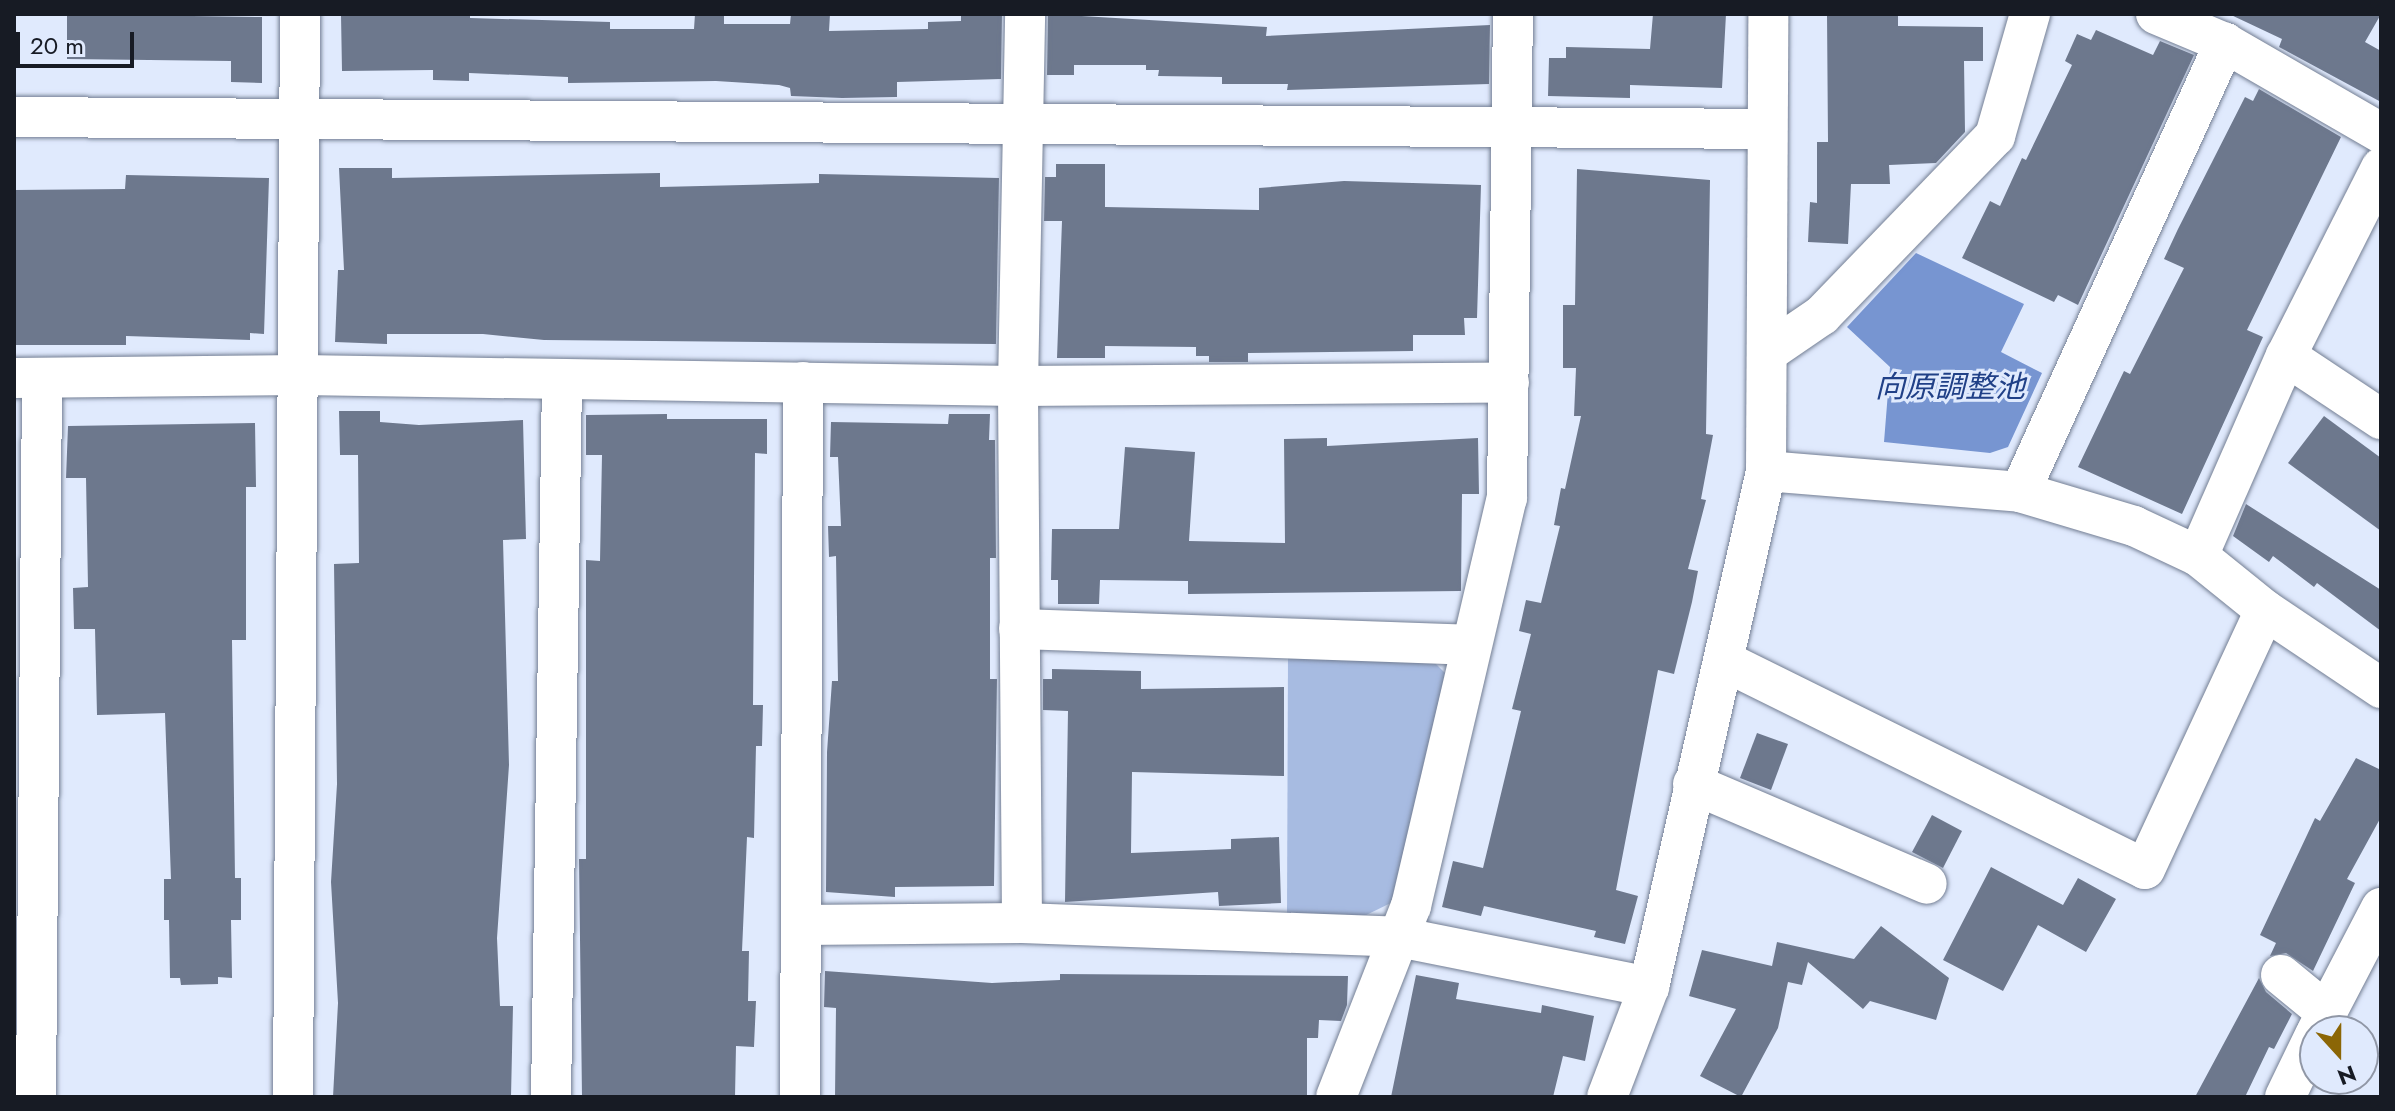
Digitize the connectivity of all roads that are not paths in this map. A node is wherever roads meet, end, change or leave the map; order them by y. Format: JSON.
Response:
{"nodes":[{"id":1,"x":300,"y":14,"type":"edge"},
{"id":2,"x":1025,"y":14,"type":"edge"},
{"id":3,"x":1513,"y":14,"type":"edge"},
{"id":4,"x":1768,"y":14,"type":"edge"},
{"id":5,"x":2030,"y":14,"type":"edge"},
{"id":6,"x":2156,"y":14,"type":"edge"},
{"id":7,"x":2225,"y":43,"type":"junction"},
{"id":8,"x":14,"y":117,"type":"edge"},
{"id":9,"x":299,"y":121,"type":"junction"},
{"id":10,"x":1022,"y":126,"type":"junction"},
{"id":11,"x":1767,"y":129,"type":"junction"},
{"id":12,"x":1513,"y":130,"type":"junction"},
{"id":13,"x":2381,"y":133,"type":"edge"},
{"id":14,"x":2381,"y":168,"type":"edge"},
{"id":15,"x":1768,"y":352,"type":"junction"},
{"id":16,"x":2286,"y":356,"type":"junction"},
{"id":17,"x":301,"y":375,"type":"junction"},
{"id":18,"x":28,"y":378,"type":"edge"},
{"id":19,"x":562,"y":379,"type":"junction"},
{"id":20,"x":803,"y":382,"type":"junction"},
{"id":21,"x":1509,"y":383,"type":"junction"},
{"id":22,"x":1018,"y":386,"type":"junction"},
{"id":23,"x":2381,"y":419,"type":"edge"},
{"id":24,"x":1766,"y":471,"type":"junction"},
{"id":25,"x":2020,"y":492,"type":"junction"},
{"id":26,"x":2198,"y":556,"type":"junction"},
{"id":27,"x":2265,"y":610,"type":"junction"},
{"id":28,"x":1019,"y":629,"type":"junction"},
{"id":29,"x":1470,"y":645,"type":"junction"},
{"id":30,"x":1726,"y":662,"type":"junction"},
{"id":31,"x":2381,"y":688,"type":"edge"},
{"id":32,"x":1693,"y":784,"type":"junction"},
{"id":33,"x":26,"y":792,"type":"edge"},
{"id":34,"x":1927,"y":884,"type":"dead end"},
{"id":35,"x":2381,"y":908,"type":"edge"},
{"id":36,"x":1022,"y":923,"type":"junction"},
{"id":37,"x":801,"y":925,"type":"junction"},
{"id":38,"x":1399,"y":937,"type":"junction"},
{"id":39,"x":2281,"y":975,"type":"dead end"},
{"id":40,"x":1649,"y":987,"type":"junction"},
{"id":41,"x":2312,"y":1015,"type":"edge"},
{"id":42,"x":2326,"y":1015,"type":"edge"},
{"id":43,"x":25,"y":1047,"type":"edge"},
{"id":44,"x":2299,"y":1069,"type":"edge"},
{"id":45,"x":36,"y":1097,"type":"edge"},
{"id":46,"x":293,"y":1097,"type":"edge"},
{"id":47,"x":551,"y":1097,"type":"edge"},
{"id":48,"x":800,"y":1097,"type":"edge"},
{"id":49,"x":1336,"y":1097,"type":"edge"},
{"id":50,"x":1607,"y":1097,"type":"edge"},
{"id":51,"x":2285,"y":1097,"type":"edge"}],
"edges":[{"from":1,"to":9,"type":"street"},
{"from":2,"to":10,"type":"street"},
{"from":3,"to":12,"type":"street"},
{"from":4,"to":11,"type":"street"},
{"from":5,"to":15,"type":"street"},
{"from":6,"to":7,"type":"street"},
{"from":7,"to":13,"type":"street"},
{"from":7,"to":25,"type":"street"},
{"from":8,"to":9,"type":"street"},
{"from":9,"to":10,"type":"street"},
{"from":9,"to":17,"type":"street"},
{"from":10,"to":12,"type":"street"},
{"from":10,"to":22,"type":"street"},
{"from":11,"to":12,"type":"street"},
{"from":11,"to":15,"type":"street"},
{"from":12,"to":21,"type":"street"},
{"from":14,"to":16,"type":"street"},
{"from":15,"to":24,"type":"street"},
{"from":16,"to":23,"type":"street"},
{"from":16,"to":26,"type":"street"},
{"from":17,"to":18,"type":"street"},
{"from":17,"to":19,"type":"street"},
{"from":17,"to":46,"type":"street"},
{"from":18,"to":33,"type":"street"},
{"from":19,"to":20,"type":"street"},
{"from":19,"to":47,"type":"street"},
{"from":20,"to":22,"type":"street"},
{"from":20,"to":37,"type":"street"},
{"from":21,"to":22,"type":"street"},
{"from":21,"to":29,"type":"street"},
{"from":22,"to":28,"type":"street"},
{"from":24,"to":25,"type":"street"},
{"from":24,"to":30,"type":"street"},
{"from":25,"to":26,"type":"street"},
{"from":26,"to":27,"type":"street"},
{"from":27,"to":30,"type":"street"},
{"from":27,"to":31,"type":"street"},
{"from":28,"to":29,"type":"street"},
{"from":28,"to":36,"type":"street"},
{"from":29,"to":38,"type":"street"},
{"from":30,"to":32,"type":"street"},
{"from":32,"to":34,"type":"street"},
{"from":32,"to":40,"type":"street"},
{"from":33,"to":43,"type":"street"},
{"from":35,"to":42,"type":"street"},
{"from":36,"to":37,"type":"street"},
{"from":36,"to":38,"type":"street"},
{"from":37,"to":48,"type":"street"},
{"from":38,"to":40,"type":"street"},
{"from":38,"to":49,"type":"street"},
{"from":39,"to":41,"type":"street"},
{"from":40,"to":50,"type":"street"},
{"from":43,"to":45,"type":"street"},
{"from":44,"to":51,"type":"street"}]}
